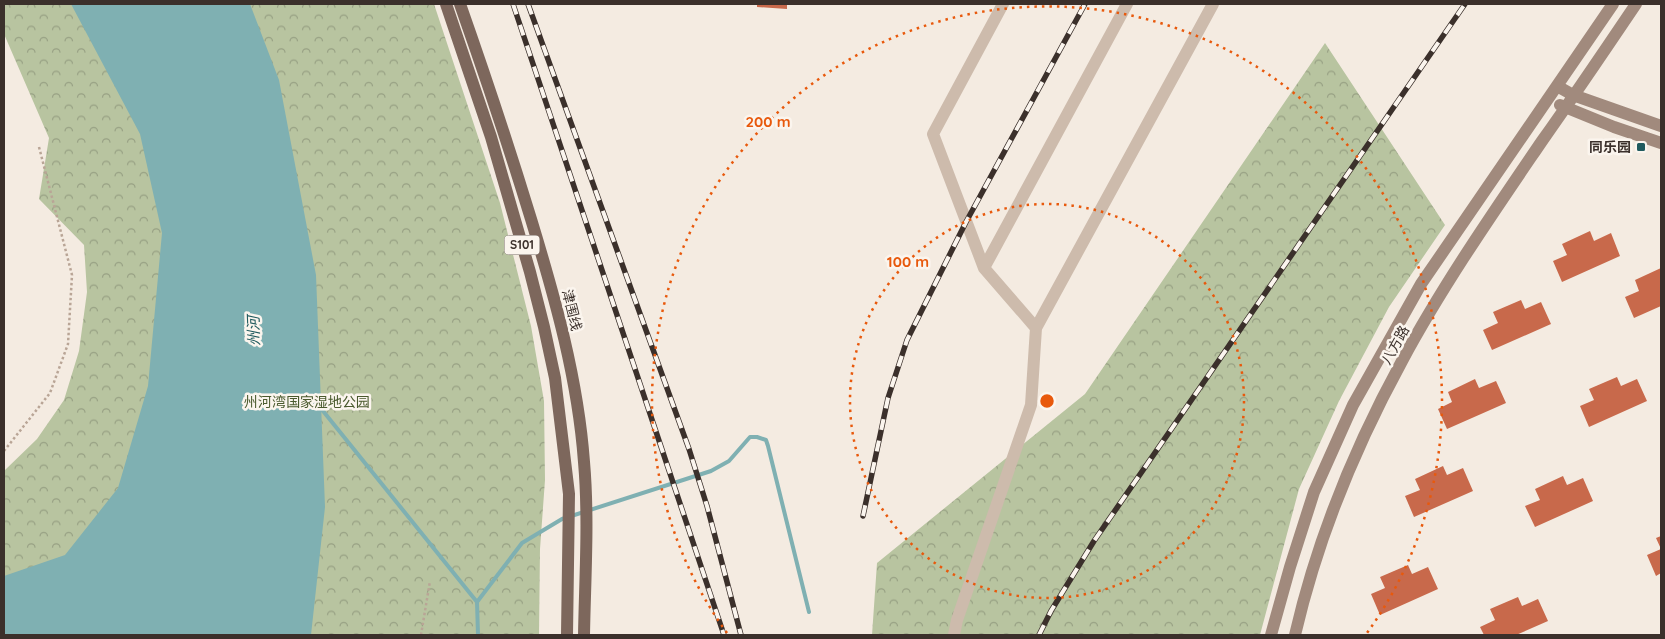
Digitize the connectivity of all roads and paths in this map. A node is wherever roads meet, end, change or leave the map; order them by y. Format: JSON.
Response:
{"nodes":[{"id":1,"x":446,"y":4,"type":"edge"},
{"id":2,"x":460,"y":4,"type":"edge"},
{"id":3,"x":1003,"y":4,"type":"edge"},
{"id":4,"x":1127,"y":4,"type":"edge"},
{"id":5,"x":1214,"y":4,"type":"edge"},
{"id":6,"x":1613,"y":4,"type":"edge"},
{"id":7,"x":1636,"y":4,"type":"edge"},
{"id":8,"x":1557,"y":86,"type":"junction"},
{"id":9,"x":1573,"y":95,"type":"junction"},
{"id":10,"x":1549,"y":99,"type":"junction"},
{"id":11,"x":1565,"y":108,"type":"junction"},
{"id":12,"x":1661,"y":126,"type":"edge"},
{"id":13,"x":1661,"y":144,"type":"edge"},
{"id":14,"x":39,"y":147,"type":"dead end"},
{"id":15,"x":984,"y":268,"type":"junction"},
{"id":16,"x":1036,"y":328,"type":"junction"},
{"id":17,"x":4,"y":451,"type":"edge"},
{"id":18,"x":430,"y":581,"type":"dead end"},
{"id":19,"x":421,"y":635,"type":"edge"},
{"id":20,"x":567,"y":635,"type":"edge"},
{"id":21,"x":584,"y":635,"type":"edge"},
{"id":22,"x":954,"y":635,"type":"edge"},
{"id":23,"x":1271,"y":635,"type":"edge"},
{"id":24,"x":1295,"y":635,"type":"edge"}],
"edges":[{"from":1,"to":20,"type":"main road","number":"S101"},
{"from":2,"to":21,"type":"main road","name":"津围线","number":"S101"},
{"from":3,"to":15,"type":"street"},
{"from":4,"to":15,"type":"street"},
{"from":5,"to":16,"type":"street"},
{"from":6,"to":8,"type":"main road","name":"八方路"},
{"from":7,"to":9,"type":"main road","name":"八方路"},
{"from":8,"to":9,"type":"main road"},
{"from":8,"to":10,"type":"main road","name":"八方路"},
{"from":9,"to":11,"type":"main road","name":"八方路"},
{"from":9,"to":12,"type":"main road"},
{"from":10,"to":11,"type":"main road"},
{"from":10,"to":23,"type":"main road","name":"八方路"},
{"from":11,"to":13,"type":"main road"},
{"from":11,"to":24,"type":"main road","name":"八方路"},
{"from":14,"to":17,"type":"path"},
{"from":15,"to":16,"type":"street"},
{"from":16,"to":22,"type":"street"},
{"from":18,"to":19,"type":"path"}]}
